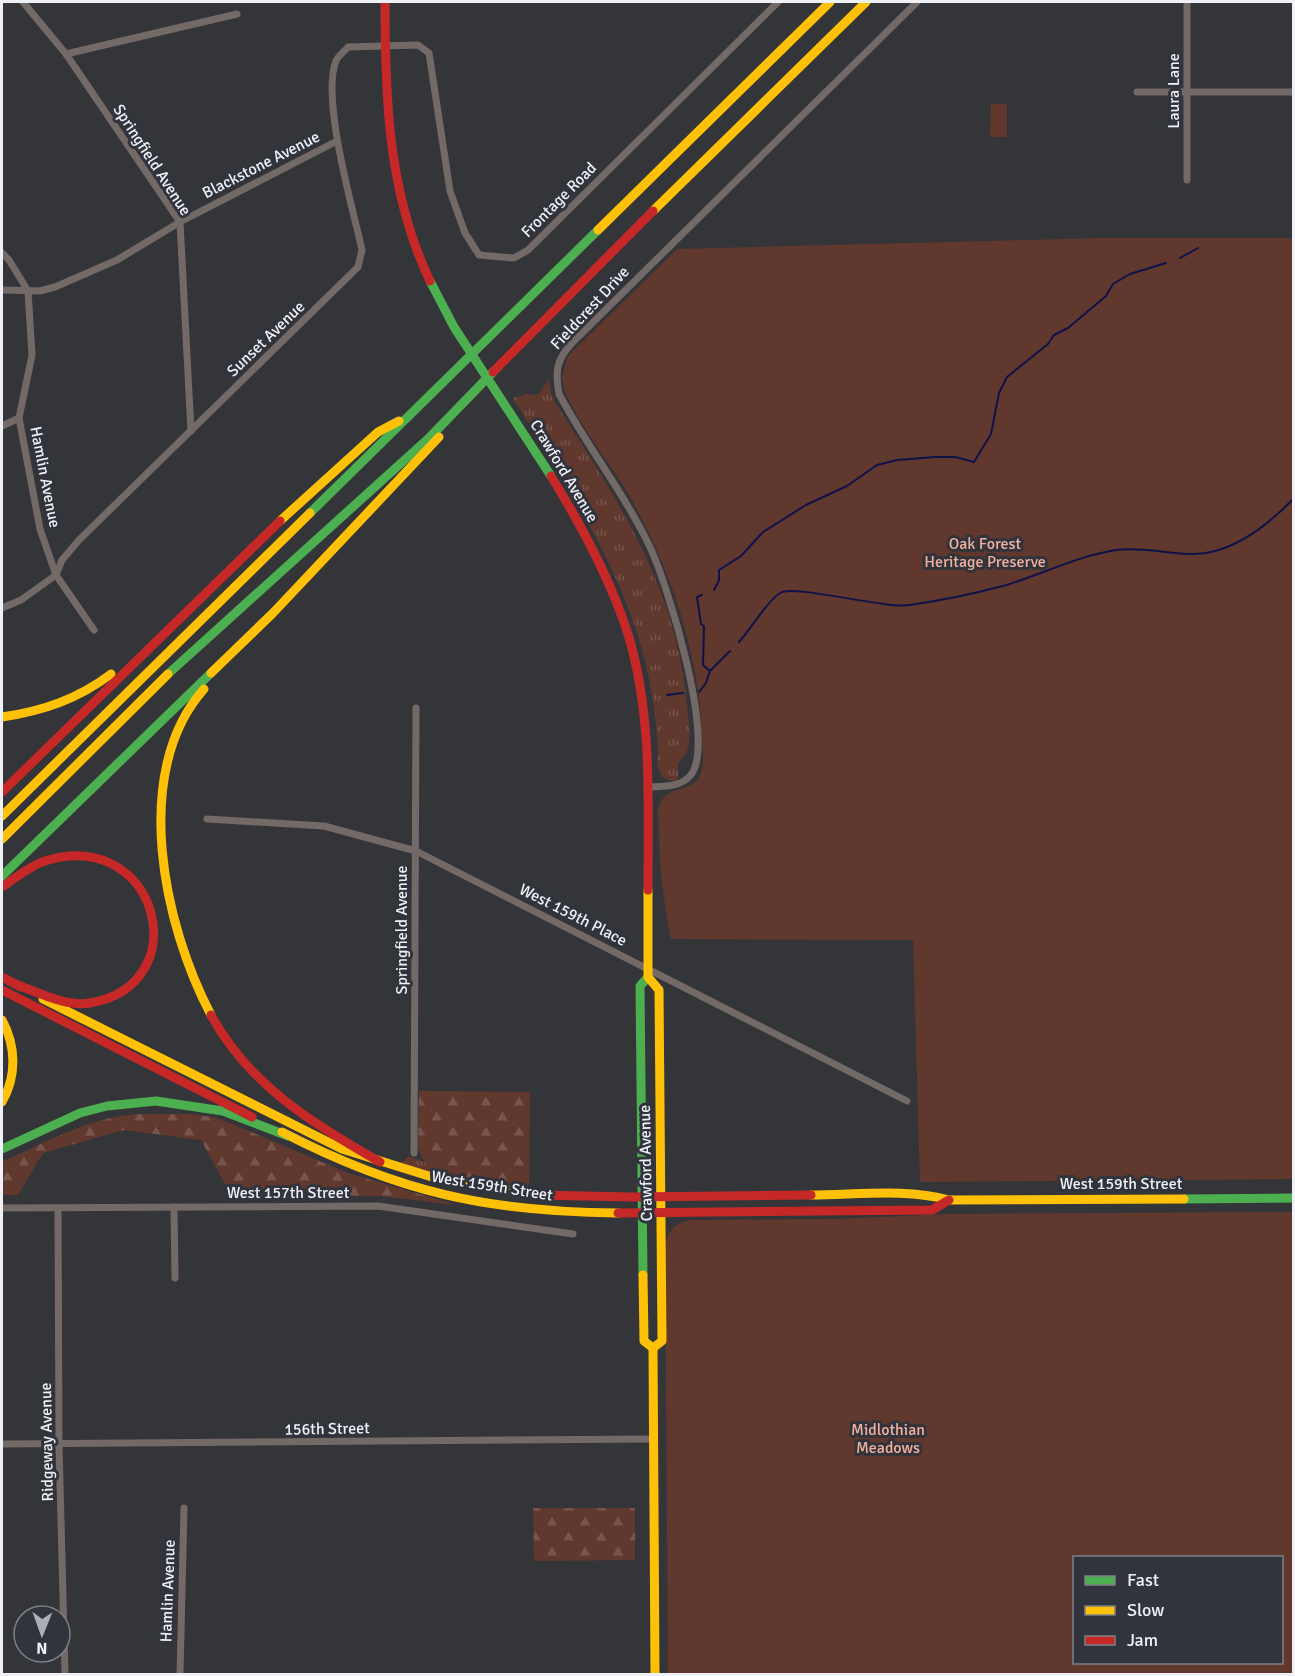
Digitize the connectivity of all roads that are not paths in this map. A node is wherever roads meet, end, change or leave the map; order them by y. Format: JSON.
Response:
{"nodes":[{"id":1,"x":23,"y":2,"type":"edge"},
{"id":2,"x":385,"y":2,"type":"edge"},
{"id":3,"x":778,"y":2,"type":"edge"},
{"id":4,"x":830,"y":2,"type":"edge"},
{"id":5,"x":866,"y":2,"type":"edge"},
{"id":6,"x":917,"y":2,"type":"edge"},
{"id":7,"x":1187,"y":2,"type":"edge"},
{"id":8,"x":237,"y":14,"type":"dead end"},
{"id":9,"x":385,"y":46,"type":"junction"},
{"id":10,"x":66,"y":54,"type":"junction"},
{"id":11,"x":1137,"y":92,"type":"dead end"},
{"id":12,"x":1293,"y":92,"type":"edge"},
{"id":13,"x":1187,"y":93,"type":"junction"},
{"id":14,"x":337,"y":141,"type":"junction"},
{"id":15,"x":1187,"y":180,"type":"dead end"},
{"id":16,"x":180,"y":222,"type":"junction"},
{"id":17,"x":2,"y":253,"type":"edge"},
{"id":18,"x":2,"y":290,"type":"edge"},
{"id":19,"x":28,"y":291,"type":"junction"},
{"id":20,"x":462,"y":404,"type":"junction"},
{"id":21,"x":411,"y":414,"type":"junction"},
{"id":22,"x":19,"y":418,"type":"junction"},
{"id":23,"x":2,"y":426,"type":"edge"},
{"id":24,"x":191,"y":431,"type":"junction"},
{"id":25,"x":56,"y":575,"type":"junction"},
{"id":26,"x":2,"y":608,"type":"edge"},
{"id":27,"x":94,"y":630,"type":"dead end"},
{"id":28,"x":163,"y":632,"type":"junction"},
{"id":29,"x":247,"y":638,"type":"junction"},
{"id":30,"x":416,"y":708,"type":"dead end"},
{"id":31,"x":2,"y":717,"type":"edge"},
{"id":32,"x":647,"y":787,"type":"junction"},
{"id":33,"x":2,"y":792,"type":"edge"},
{"id":34,"x":2,"y":816,"type":"edge"},
{"id":35,"x":207,"y":819,"type":"dead end"},
{"id":36,"x":2,"y":838,"type":"edge"},
{"id":37,"x":416,"y":851,"type":"junction"},
{"id":38,"x":2,"y":876,"type":"edge"},
{"id":39,"x":2,"y":887,"type":"edge"},
{"id":40,"x":648,"y":973,"type":"junction"},
{"id":41,"x":2,"y":977,"type":"edge"},
{"id":42,"x":15,"y":984,"type":"junction"},
{"id":43,"x":2,"y":990,"type":"edge"},
{"id":44,"x":2,"y":1020,"type":"edge"},
{"id":45,"x":908,"y":1101,"type":"dead end"},
{"id":46,"x":2,"y":1102,"type":"edge"},
{"id":47,"x":288,"y":1136,"type":"junction"},
{"id":48,"x":2,"y":1149,"type":"edge"},
{"id":49,"x":414,"y":1153,"type":"dead end"},
{"id":50,"x":380,"y":1162,"type":"junction"},
{"id":51,"x":642,"y":1197,"type":"junction"},
{"id":52,"x":662,"y":1197,"type":"junction"},
{"id":53,"x":1293,"y":1198,"type":"edge"},
{"id":54,"x":949,"y":1200,"type":"junction"},
{"id":55,"x":174,"y":1207,"type":"junction"},
{"id":56,"x":2,"y":1208,"type":"edge"},
{"id":57,"x":58,"y":1208,"type":"junction"},
{"id":58,"x":642,"y":1214,"type":"junction"},
{"id":59,"x":662,"y":1214,"type":"junction"},
{"id":60,"x":573,"y":1234,"type":"dead end"},
{"id":61,"x":175,"y":1278,"type":"dead end"},
{"id":62,"x":652,"y":1348,"type":"junction"},
{"id":63,"x":653,"y":1439,"type":"junction"},
{"id":64,"x":2,"y":1444,"type":"edge"},
{"id":65,"x":59,"y":1444,"type":"junction"},
{"id":66,"x":184,"y":1508,"type":"dead end"},
{"id":67,"x":65,"y":1674,"type":"edge"},
{"id":68,"x":180,"y":1674,"type":"edge"},
{"id":69,"x":655,"y":1674,"type":"edge"}],
"edges":[{"from":1,"to":10,"type":"street","name":"Springfield Avenue"},
{"from":2,"to":9,"type":"main road","name":"Crawford Avenue"},
{"from":3,"to":9,"type":"street","name":"Frontage Road"},
{"from":4,"to":21,"type":"main road"},
{"from":5,"to":20,"type":"main road"},
{"from":6,"to":32,"type":"street","name":"Fieldcrest Drive"},
{"from":7,"to":13,"type":"street","name":"Laura Lane"},
{"from":8,"to":10,"type":"street"},
{"from":9,"to":14,"type":"street","name":"Sunset Avenue"},
{"from":9,"to":32,"type":"main road","name":"Crawford Avenue"},
{"from":10,"to":16,"type":"street","name":"Springfield Avenue"},
{"from":11,"to":13,"type":"street"},
{"from":12,"to":13,"type":"street"},
{"from":13,"to":15,"type":"street","name":"Laura Lane"},
{"from":14,"to":16,"type":"street","name":"Blackstone Avenue"},
{"from":14,"to":24,"type":"street","name":"Sunset Avenue"},
{"from":16,"to":19,"type":"street","name":"Blackstone Avenue"},
{"from":16,"to":24,"type":"street","name":"Springfield Avenue"},
{"from":17,"to":19,"type":"street","name":"Hamlin Avenue"},
{"from":18,"to":19,"type":"street","name":"Blackstone Avenue"},
{"from":19,"to":22,"type":"street","name":"Hamlin Avenue"},
{"from":20,"to":29,"type":"main road"},
{"from":20,"to":36,"type":"main road"},
{"from":21,"to":28,"type":"main road"},
{"from":21,"to":34,"type":"main road"},
{"from":22,"to":23,"type":"street"},
{"from":22,"to":25,"type":"street","name":"Hamlin Avenue"},
{"from":24,"to":25,"type":"street","name":"Sunset Avenue"},
{"from":25,"to":26,"type":"street","name":"Sunset Avenue"},
{"from":25,"to":27,"type":"street","name":"Hamlin Avenue"},
{"from":28,"to":31,"type":"main road"},
{"from":28,"to":33,"type":"main road"},
{"from":29,"to":38,"type":"main road"},
{"from":29,"to":50,"type":"main road"},
{"from":30,"to":37,"type":"street","name":"Springfield Avenue"},
{"from":32,"to":40,"type":"main road","name":"Crawford Avenue"},
{"from":35,"to":37,"type":"street","name":"West 159th Place"},
{"from":37,"to":40,"type":"street","name":"West 159th Place"},
{"from":37,"to":49,"type":"street","name":"Springfield Avenue"},
{"from":39,"to":42,"type":"main road"},
{"from":40,"to":45,"type":"street","name":"West 159th Place"},
{"from":40,"to":51,"type":"main road","name":"Crawford Avenue"},
{"from":40,"to":52,"type":"main road","name":"Crawford Avenue"},
{"from":41,"to":42,"type":"main road","name":"West 159th Street"},
{"from":42,"to":50,"type":"main road","name":"West 159th Street"},
{"from":43,"to":47,"type":"main road","name":"West 159th Street"},
{"from":44,"to":46,"type":"main road"},
{"from":47,"to":48,"type":"main road"},
{"from":47,"to":58,"type":"main road","name":"West 159th Street"},
{"from":50,"to":51,"type":"main road","name":"West 159th Street"},
{"from":51,"to":52,"type":"main road","name":"West 159th Street"},
{"from":51,"to":58,"type":"main road","name":"Crawford Avenue"},
{"from":52,"to":54,"type":"main road","name":"West 159th Street"},
{"from":52,"to":59,"type":"main road","name":"Crawford Avenue"},
{"from":53,"to":54,"type":"main road","name":"West 159th Street"},
{"from":54,"to":59,"type":"main road","name":"West 159th Street"},
{"from":55,"to":57,"type":"street","name":"West 157th Street"},
{"from":55,"to":60,"type":"street","name":"West 157th Street"},
{"from":55,"to":61,"type":"street"},
{"from":56,"to":57,"type":"street","name":"West 157th Street"},
{"from":57,"to":65,"type":"street","name":"Ridgeway Avenue"},
{"from":58,"to":59,"type":"main road","name":"West 159th Street"},
{"from":58,"to":62,"type":"main road","name":"Crawford Avenue"},
{"from":59,"to":62,"type":"main road","name":"Crawford Avenue"},
{"from":62,"to":63,"type":"main road","name":"Crawford Avenue"},
{"from":63,"to":65,"type":"street","name":"156th Street"},
{"from":63,"to":69,"type":"main road","name":"Crawford Avenue"},
{"from":64,"to":65,"type":"street","name":"156th Street"},
{"from":65,"to":67,"type":"street","name":"Ridgeway Avenue"},
{"from":66,"to":68,"type":"street","name":"Hamlin Avenue"}]}
